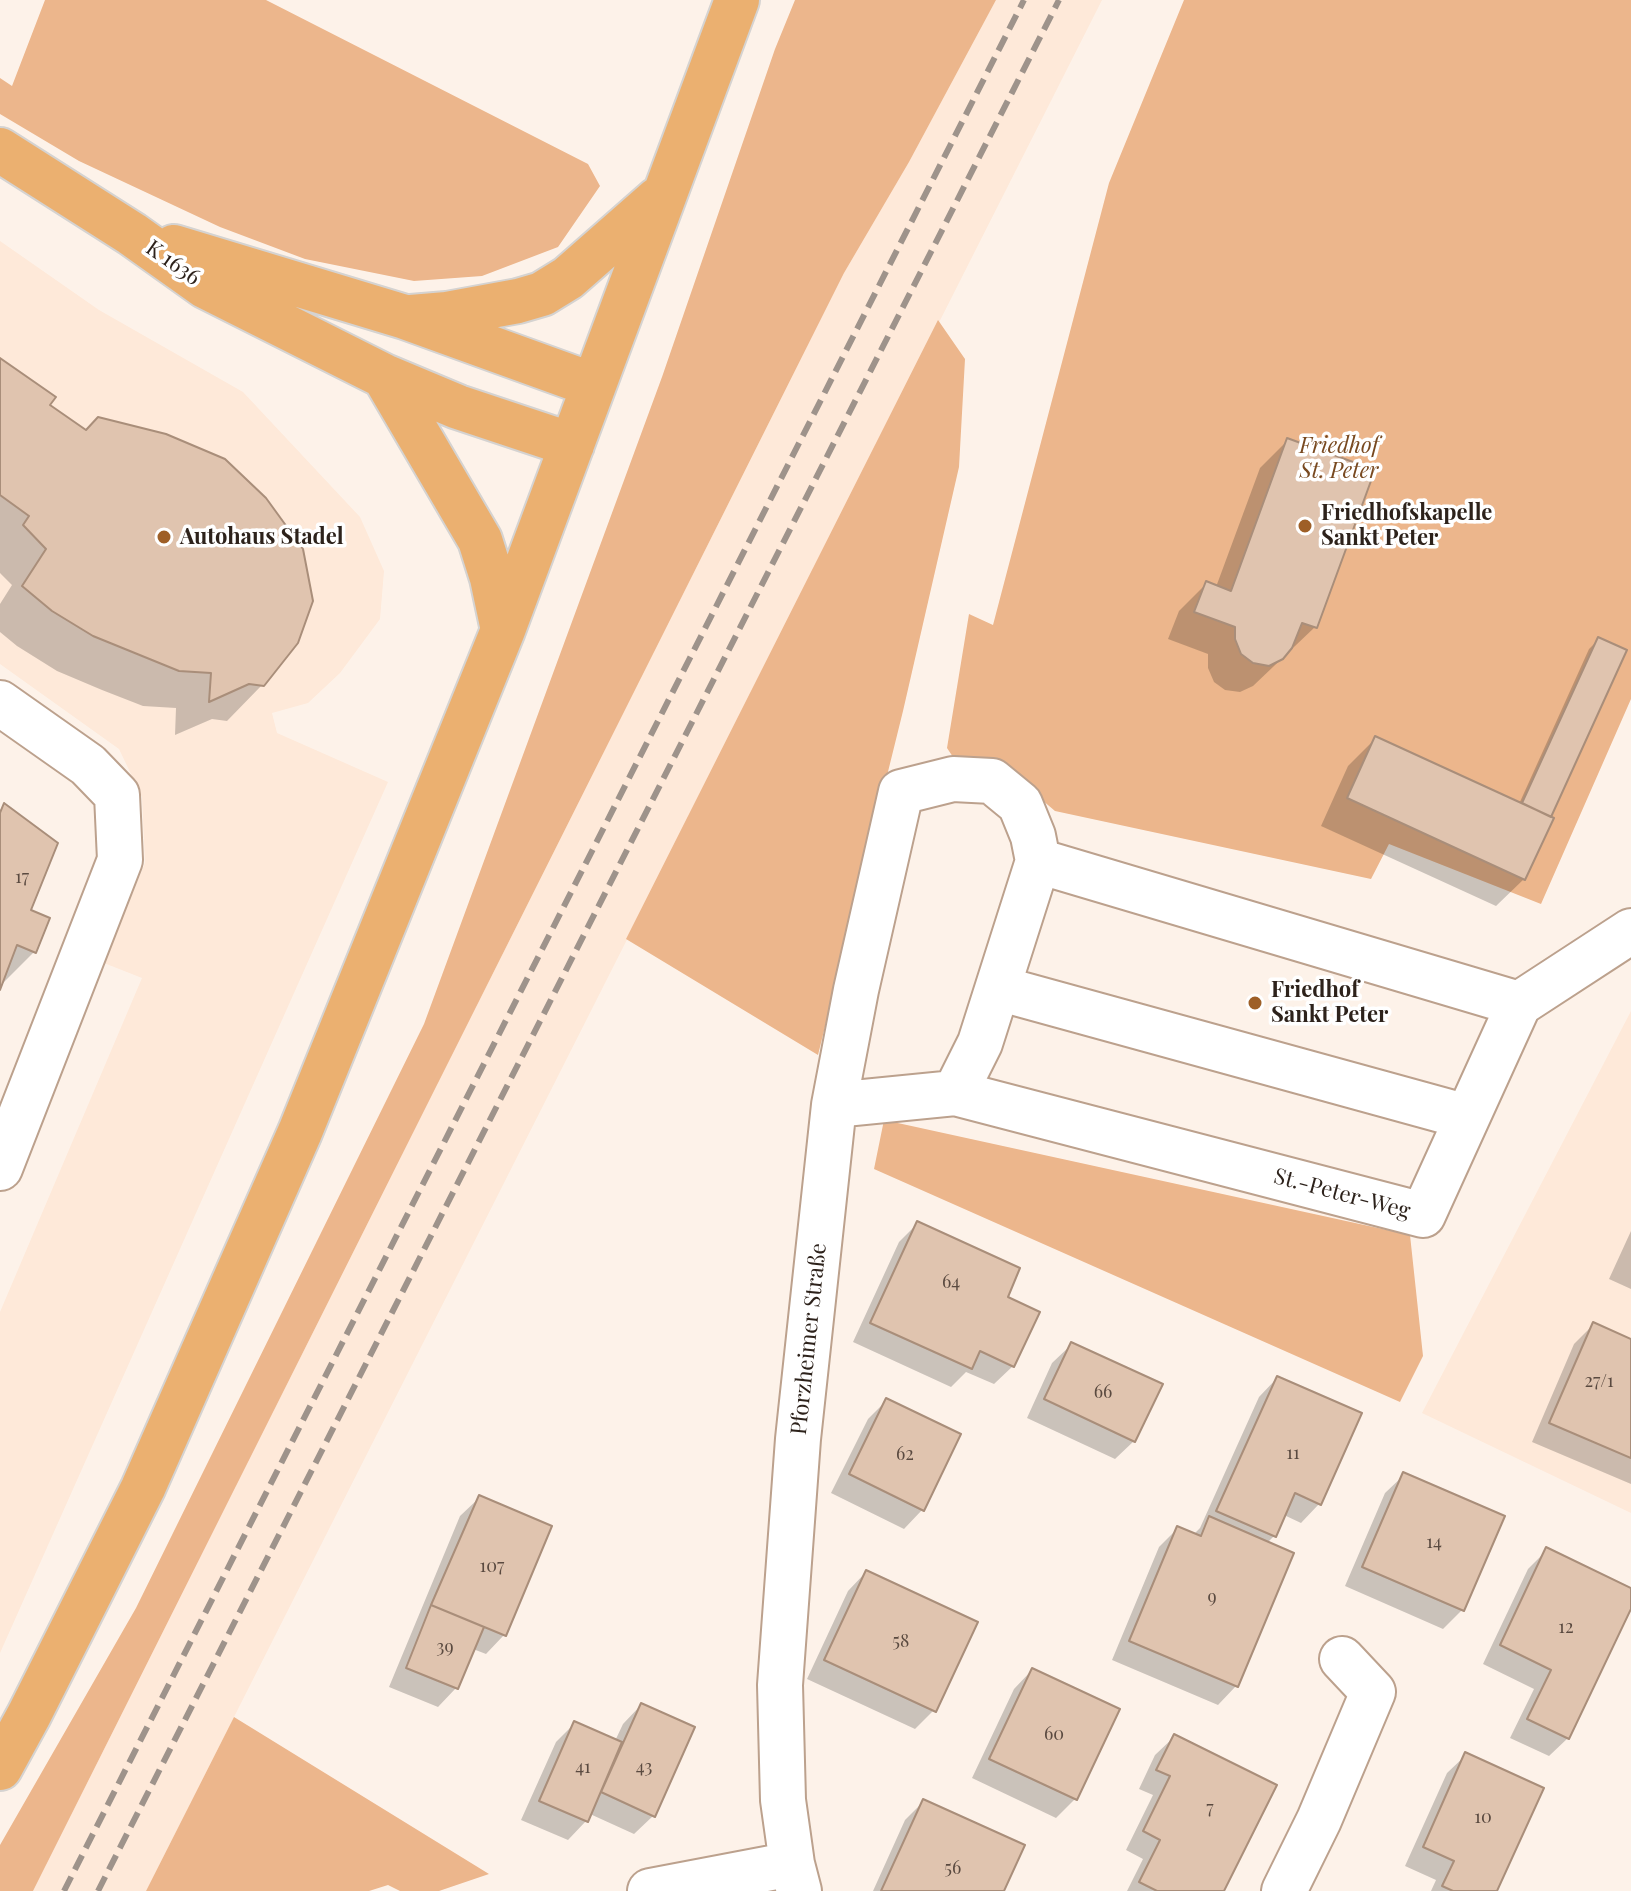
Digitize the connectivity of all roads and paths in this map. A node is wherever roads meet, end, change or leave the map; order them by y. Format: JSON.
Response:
{"nodes":[{"id":1,"x":737,"y":0,"type":"edge"},
{"id":2,"x":0,"y":150,"type":"edge"},
{"id":3,"x":663,"y":195,"type":"junction"},
{"id":4,"x":132,"y":234,"type":"junction"},
{"id":5,"x":405,"y":317,"type":"junction"},
{"id":6,"x":384,"y":376,"type":"junction"},
{"id":7,"x":593,"y":385,"type":"junction"},
{"id":8,"x":572,"y":445,"type":"junction"},
{"id":9,"x":503,"y":630,"type":"junction"},
{"id":10,"x":0,"y":703,"type":"edge"},
{"id":11,"x":1038,"y":861,"type":"junction"},
{"id":12,"x":1631,"y":931,"type":"edge"},
{"id":13,"x":998,"y":988,"type":"junction"},
{"id":14,"x":1519,"y":1004,"type":"junction"},
{"id":15,"x":955,"y":1093,"type":"junction"},
{"id":16,"x":834,"y":1105,"type":"junction"},
{"id":17,"x":1467,"y":1117,"type":"junction"},
{"id":18,"x":0,"y":1168,"type":"edge"},
{"id":19,"x":1342,"y":1659,"type":"dead end"},
{"id":20,"x":0,"y":1768,"type":"edge"},
{"id":21,"x":795,"y":1878,"type":"edge"},
{"id":22,"x":650,"y":1891,"type":"edge"},
{"id":23,"x":1284,"y":1891,"type":"edge"}],
"edges":[{"from":1,"to":3,"type":"main road"},
{"from":2,"to":4,"type":"main road","number":"K 1636"},
{"from":3,"to":5,"type":"main road"},
{"from":3,"to":7,"type":"main road"},
{"from":4,"to":5,"type":"main road","name":"K 1636"},
{"from":4,"to":6,"type":"main road","name":"K 1636"},
{"from":5,"to":7,"type":"main road","name":"K 1636"},
{"from":6,"to":8,"type":"main road","name":"K 1636"},
{"from":6,"to":9,"type":"main road"},
{"from":7,"to":8,"type":"main road"},
{"from":8,"to":9,"type":"main road"},
{"from":9,"to":20,"type":"main road"},
{"from":10,"to":18,"type":"street"},
{"from":11,"to":13,"type":"street"},
{"from":11,"to":14,"type":"street"},
{"from":11,"to":16,"type":"street","name":"Pforzheimer Straße"},
{"from":12,"to":14,"type":"street"},
{"from":13,"to":15,"type":"street"},
{"from":13,"to":17,"type":"street"},
{"from":14,"to":17,"type":"street","name":"St.-Peter-Weg"},
{"from":15,"to":16,"type":"street"},
{"from":15,"to":17,"type":"street","name":"St.-Peter-Weg"},
{"from":16,"to":21,"type":"street","name":"Pforzheimer Straße"},
{"from":19,"to":23,"type":"street"},
{"from":21,"to":22,"type":"street"}]}
